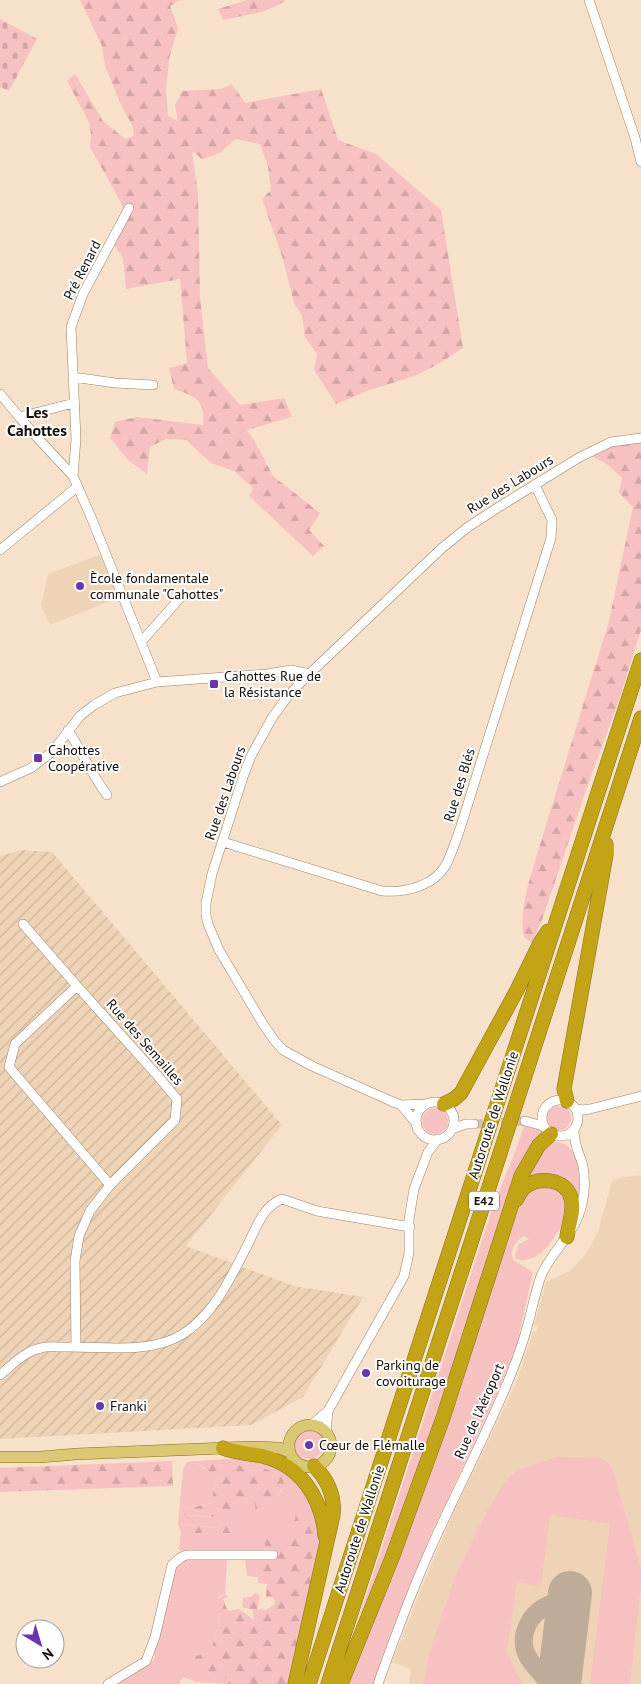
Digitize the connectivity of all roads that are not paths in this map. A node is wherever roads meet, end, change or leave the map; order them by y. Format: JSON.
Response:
{"nodes":[{"id":1,"x":589,"y":0,"type":"edge"},
{"id":2,"x":641,"y":162,"type":"edge"},
{"id":3,"x":129,"y":208,"type":"dead end"},
{"id":4,"x":73,"y":377,"type":"junction"},
{"id":5,"x":153,"y":385,"type":"dead end"},
{"id":6,"x":0,"y":394,"type":"edge"},
{"id":7,"x":74,"y":403,"type":"junction"},
{"id":8,"x":20,"y":417,"type":"junction"},
{"id":9,"x":641,"y":437,"type":"edge"},
{"id":10,"x":73,"y":476,"type":"junction"},
{"id":11,"x":535,"y":485,"type":"junction"},
{"id":12,"x":77,"y":487,"type":"junction"},
{"id":13,"x":0,"y":550,"type":"edge"},
{"id":14,"x":181,"y":596,"type":"dead end"},
{"id":15,"x":141,"y":642,"type":"junction"},
{"id":16,"x":641,"y":660,"type":"edge"},
{"id":17,"x":310,"y":674,"type":"junction"},
{"id":18,"x":157,"y":682,"type":"junction"},
{"id":19,"x":641,"y":718,"type":"edge"},
{"id":20,"x":68,"y":730,"type":"junction"},
{"id":21,"x":0,"y":782,"type":"edge"},
{"id":22,"x":108,"y":794,"type":"dead end"},
{"id":23,"x":606,"y":827,"type":"junction"},
{"id":24,"x":223,"y":842,"type":"junction"},
{"id":25,"x":557,"y":919,"type":"junction"},
{"id":26,"x":22,"y":924,"type":"dead end"},
{"id":27,"x":77,"y":986,"type":"junction"},
{"id":28,"x":641,"y":1096,"type":"edge"},
{"id":29,"x":641,"y":1102,"type":"edge"},
{"id":30,"x":426,"y":1104,"type":"junction"},
{"id":31,"x":444,"y":1104,"type":"junction"},
{"id":32,"x":401,"y":1105,"type":"junction"},
{"id":33,"x":571,"y":1105,"type":"junction"},
{"id":34,"x":542,"y":1114,"type":"junction"},
{"id":35,"x":454,"y":1118,"type":"junction"},
{"id":36,"x":578,"y":1120,"type":"junction"},
{"id":37,"x":417,"y":1124,"type":"junction"},
{"id":38,"x":452,"y":1129,"type":"junction"},
{"id":39,"x":574,"y":1130,"type":"junction"},
{"id":40,"x":551,"y":1132,"type":"junction"},
{"id":41,"x":422,"y":1134,"type":"junction"},
{"id":42,"x":438,"y":1139,"type":"junction"},
{"id":43,"x":576,"y":1148,"type":"junction"},
{"id":44,"x":428,"y":1152,"type":"junction"},
{"id":45,"x":110,"y":1185,"type":"junction"},
{"id":46,"x":510,"y":1209,"type":"junction"},
{"id":47,"x":410,"y":1227,"type":"junction"},
{"id":48,"x":567,"y":1237,"type":"junction"},
{"id":49,"x":76,"y":1347,"type":"junction"},
{"id":50,"x":0,"y":1375,"type":"edge"},
{"id":51,"x":328,"y":1411,"type":"junction"},
{"id":52,"x":311,"y":1425,"type":"junction"},
{"id":53,"x":326,"y":1432,"type":"junction"},
{"id":54,"x":292,"y":1434,"type":"junction"},
{"id":55,"x":251,"y":1447,"type":"junction"},
{"id":56,"x":223,"y":1448,"type":"junction"},
{"id":57,"x":290,"y":1452,"type":"junction"},
{"id":58,"x":0,"y":1457,"type":"edge"},
{"id":59,"x":314,"y":1466,"type":"junction"},
{"id":60,"x":274,"y":1555,"type":"dead end"},
{"id":61,"x":324,"y":1558,"type":"junction"},
{"id":62,"x":108,"y":1684,"type":"edge"},
{"id":63,"x":295,"y":1684,"type":"edge"},
{"id":64,"x":309,"y":1684,"type":"edge"},
{"id":65,"x":328,"y":1684,"type":"edge"},
{"id":66,"x":341,"y":1684,"type":"edge"},
{"id":67,"x":378,"y":1684,"type":"edge"}],
"edges":[{"from":1,"to":2,"type":"street"},
{"from":3,"to":4,"type":"street","name":"Pré Renard"},
{"from":4,"to":5,"type":"street"},
{"from":4,"to":7,"type":"street","name":"Pré Renard"},
{"from":6,"to":8,"type":"street"},
{"from":7,"to":8,"type":"street"},
{"from":7,"to":10,"type":"street","name":"Pré Renard"},
{"from":8,"to":10,"type":"street"},
{"from":9,"to":11,"type":"street","name":"Rue des Labours"},
{"from":10,"to":12,"type":"street"},
{"from":11,"to":17,"type":"street","name":"Rue des Labours"},
{"from":11,"to":24,"type":"street","name":"Rue des Blés"},
{"from":12,"to":13,"type":"street"},
{"from":12,"to":15,"type":"street"},
{"from":14,"to":15,"type":"street"},
{"from":15,"to":18,"type":"street"},
{"from":16,"to":25,"type":"highway","name":"Autoroute de Wallonie","number":"E42"},
{"from":17,"to":18,"type":"street"},
{"from":17,"to":24,"type":"street","name":"Rue des Labours"},
{"from":18,"to":20,"type":"street"},
{"from":19,"to":23,"type":"highway","name":"Autoroute de Wallonie","number":"E42"},
{"from":20,"to":21,"type":"street"},
{"from":20,"to":22,"type":"street"},
{"from":23,"to":33,"type":"highway"},
{"from":23,"to":65,"type":"highway","name":"Autoroute de Wallonie","number":"E42"},
{"from":24,"to":32,"type":"street","name":"Rue des Labours"},
{"from":25,"to":31,"type":"highway"},
{"from":25,"to":64,"type":"highway","name":"Autoroute de Wallonie","number":"E42"},
{"from":26,"to":27,"type":"street","name":"Rue des Semailles"},
{"from":27,"to":45,"type":"street","name":"Rue des Semailles"},
{"from":27,"to":45,"type":"street"},
{"from":28,"to":33,"type":"street"},
{"from":29,"to":36,"type":"street"},
{"from":30,"to":31,"type":"street"},
{"from":30,"to":32,"type":"street","name":"Rue des Labours"},
{"from":30,"to":37,"type":"street"},
{"from":31,"to":35,"type":"street"},
{"from":32,"to":37,"type":"street","name":"Rue des Labours"},
{"from":33,"to":34,"type":"street"},
{"from":33,"to":36,"type":"street"},
{"from":34,"to":40,"type":"street"},
{"from":34,"to":40,"type":"street"},
{"from":35,"to":38,"type":"street"},
{"from":35,"to":38,"type":"street"},
{"from":36,"to":39,"type":"street"},
{"from":37,"to":41,"type":"street"},
{"from":38,"to":42,"type":"street"},
{"from":39,"to":40,"type":"street"},
{"from":39,"to":43,"type":"street","name":"Rue de l'Aéroport"},
{"from":40,"to":43,"type":"street"},
{"from":40,"to":46,"type":"highway"},
{"from":41,"to":42,"type":"street"},
{"from":41,"to":44,"type":"street"},
{"from":42,"to":44,"type":"street"},
{"from":43,"to":48,"type":"street","name":"Rue de l'Aéroport"},
{"from":44,"to":47,"type":"street"},
{"from":45,"to":49,"type":"street","name":"Rue des Semailles"},
{"from":46,"to":48,"type":"highway"},
{"from":46,"to":66,"type":"highway"},
{"from":47,"to":49,"type":"street"},
{"from":47,"to":51,"type":"street"},
{"from":48,"to":67,"type":"street","name":"Rue de l'Aéroport"},
{"from":49,"to":50,"type":"street"},
{"from":51,"to":52,"type":"street"},
{"from":51,"to":53,"type":"street"},
{"from":52,"to":53,"type":"main road"},
{"from":52,"to":54,"type":"main road"},
{"from":53,"to":59,"type":"main road"},
{"from":54,"to":55,"type":"main road"},
{"from":54,"to":57,"type":"main road"},
{"from":55,"to":56,"type":"main road"},
{"from":55,"to":57,"type":"main road"},
{"from":56,"to":58,"type":"main road"},
{"from":56,"to":61,"type":"highway"},
{"from":57,"to":59,"type":"main road"},
{"from":59,"to":61,"type":"highway"},
{"from":60,"to":62,"type":"street"},
{"from":61,"to":63,"type":"highway"}]}
